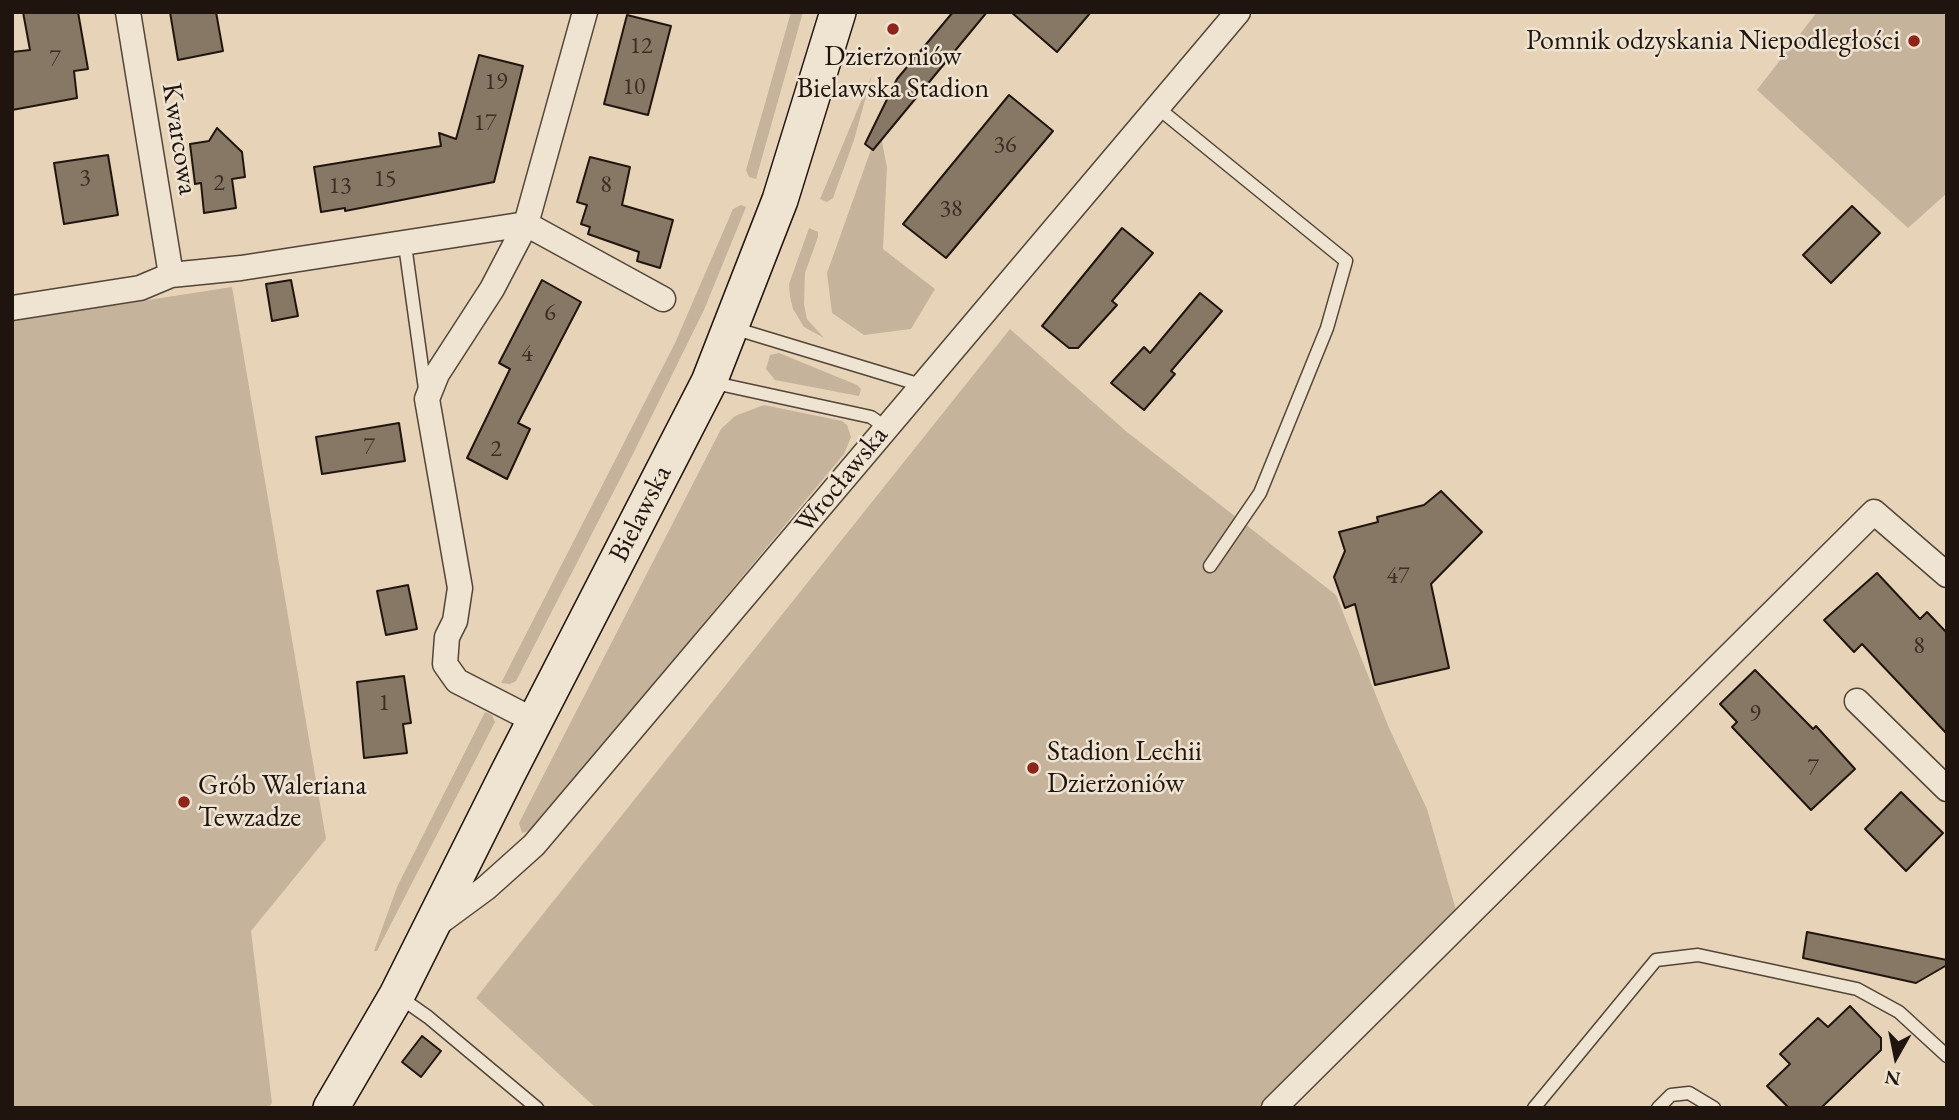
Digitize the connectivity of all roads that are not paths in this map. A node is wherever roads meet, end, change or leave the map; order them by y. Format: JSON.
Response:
{"nodes":[{"id":1,"x":128,"y":12,"type":"edge"},
{"id":2,"x":585,"y":12,"type":"edge"},
{"id":3,"x":838,"y":12,"type":"edge"},
{"id":4,"x":1238,"y":12,"type":"edge"},
{"id":5,"x":1158,"y":108,"type":"junction"},
{"id":6,"x":526,"y":224,"type":"junction"},
{"id":7,"x":405,"y":245,"type":"junction"},
{"id":8,"x":171,"y":275,"type":"junction"},
{"id":9,"x":663,"y":299,"type":"dead end"},
{"id":10,"x":12,"y":308,"type":"edge"},
{"id":11,"x":731,"y":328,"type":"junction"},
{"id":12,"x":709,"y":382,"type":"junction"},
{"id":13,"x":920,"y":386,"type":"junction"},
{"id":14,"x":427,"y":399,"type":"junction"},
{"id":15,"x":886,"y":427,"type":"junction"},
{"id":16,"x":1210,"y":566,"type":"dead end"},
{"id":17,"x":1947,"y":575,"type":"edge"},
{"id":18,"x":1857,"y":701,"type":"dead end"},
{"id":19,"x":535,"y":721,"type":"junction"},
{"id":20,"x":1947,"y":789,"type":"edge"},
{"id":21,"x":429,"y":930,"type":"junction"},
{"id":22,"x":397,"y":995,"type":"junction"},
{"id":23,"x":1947,"y":1056,"type":"edge"},
{"id":24,"x":331,"y":1108,"type":"edge"},
{"id":25,"x":537,"y":1108,"type":"edge"},
{"id":26,"x":1274,"y":1108,"type":"edge"},
{"id":27,"x":1534,"y":1108,"type":"edge"},
{"id":28,"x":1658,"y":1108,"type":"edge"},
{"id":29,"x":1714,"y":1108,"type":"edge"}],
"edges":[{"from":1,"to":8,"type":"street","name":"Kwarcowa"},
{"from":2,"to":6,"type":"street"},
{"from":3,"to":11,"type":"main road","name":"Bielawska"},
{"from":4,"to":5,"type":"street","name":"Wrocławska"},
{"from":5,"to":13,"type":"street","name":"Wrocławska"},
{"from":5,"to":16,"type":"lane"},
{"from":6,"to":7,"type":"street"},
{"from":6,"to":9,"type":"street"},
{"from":6,"to":14,"type":"street"},
{"from":7,"to":8,"type":"street"},
{"from":7,"to":14,"type":"lane"},
{"from":8,"to":10,"type":"street"},
{"from":11,"to":12,"type":"main road","name":"Bielawska"},
{"from":11,"to":13,"type":"lane"},
{"from":12,"to":15,"type":"lane"},
{"from":12,"to":19,"type":"main road","name":"Bielawska"},
{"from":13,"to":15,"type":"street","name":"Wrocławska"},
{"from":14,"to":19,"type":"street"},
{"from":15,"to":21,"type":"street","name":"Wrocławska"},
{"from":17,"to":26,"type":"street"},
{"from":18,"to":20,"type":"street"},
{"from":19,"to":21,"type":"main road","name":"Bielawska"},
{"from":21,"to":22,"type":"main road","name":"Bielawska"},
{"from":22,"to":24,"type":"main road"},
{"from":22,"to":25,"type":"lane"},
{"from":23,"to":27,"type":"lane"},
{"from":28,"to":29,"type":"lane"}]}
